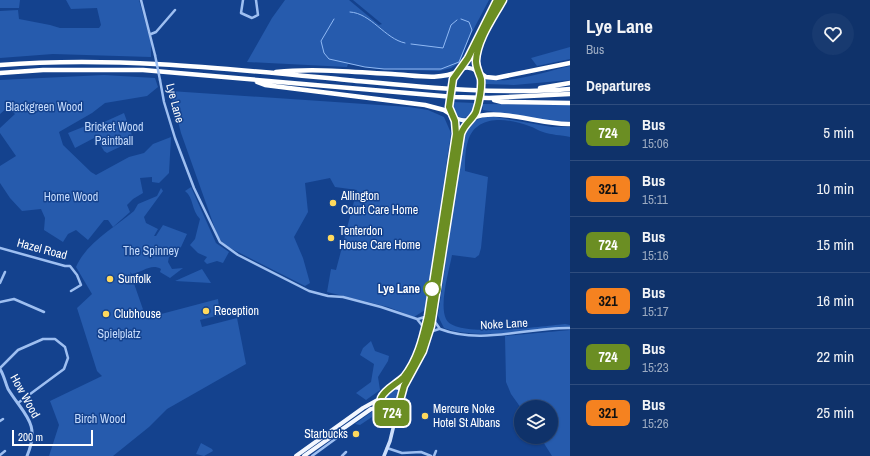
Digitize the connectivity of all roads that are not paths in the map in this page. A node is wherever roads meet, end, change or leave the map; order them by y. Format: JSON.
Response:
{"nodes":[{"id":1,"x":141,"y":0,"type":"edge"},
{"id":2,"x":243,"y":0,"type":"edge"},
{"id":3,"x":256,"y":0,"type":"edge"},
{"id":4,"x":497,"y":0,"type":"edge"},
{"id":5,"x":503,"y":0,"type":"edge"},
{"id":6,"x":175,"y":10,"type":"dead end"},
{"id":7,"x":151,"y":34,"type":"junction"},
{"id":8,"x":570,"y":63,"type":"edge"},
{"id":9,"x":0,"y":65,"type":"edge"},
{"id":10,"x":459,"y":70,"type":"junction"},
{"id":11,"x":478,"y":72,"type":"junction"},
{"id":12,"x":0,"y":73,"type":"edge"},
{"id":13,"x":266,"y":73,"type":"junction"},
{"id":14,"x":253,"y":80,"type":"junction"},
{"id":15,"x":570,"y":83,"type":"edge"},
{"id":16,"x":570,"y":89,"type":"edge"},
{"id":17,"x":534,"y":90,"type":"junction"},
{"id":18,"x":570,"y":94,"type":"edge"},
{"id":19,"x":488,"y":98,"type":"junction"},
{"id":20,"x":570,"y":103,"type":"edge"},
{"id":21,"x":452,"y":116,"type":"junction"},
{"id":22,"x":470,"y":119,"type":"junction"},
{"id":23,"x":570,"y":124,"type":"edge"},
{"id":24,"x":0,"y":248,"type":"edge"},
{"id":25,"x":5,"y":272,"type":"dead end"},
{"id":26,"x":0,"y":283,"type":"edge"},
{"id":27,"x":71,"y":291,"type":"dead end"},
{"id":28,"x":0,"y":302,"type":"edge"},
{"id":29,"x":44,"y":312,"type":"dead end"},
{"id":30,"x":428,"y":316,"type":"junction"},
{"id":31,"x":418,"y":319,"type":"junction"},
{"id":32,"x":433,"y":319,"type":"junction"},
{"id":33,"x":570,"y":328,"type":"edge"},
{"id":34,"x":425,"y":329,"type":"junction"},
{"id":35,"x":440,"y":329,"type":"junction"},
{"id":36,"x":430,"y":332,"type":"junction"},
{"id":37,"x":0,"y":368,"type":"edge"},
{"id":38,"x":4,"y":376,"type":"junction"},
{"id":39,"x":0,"y":379,"type":"edge"},
{"id":40,"x":393,"y":387,"type":"junction"},
{"id":41,"x":403,"y":392,"type":"junction"},
{"id":42,"x":381,"y":398,"type":"junction"},
{"id":43,"x":18,"y":403,"type":"junction"},
{"id":44,"x":399,"y":404,"type":"junction"},
{"id":45,"x":387,"y":408,"type":"junction"},
{"id":46,"x":395,"y":419,"type":"junction"},
{"id":47,"x":342,"y":432,"type":"junction"},
{"id":48,"x":387,"y":448,"type":"junction"},
{"id":49,"x":5,"y":451,"type":"dead end"},
{"id":50,"x":436,"y":451,"type":"dead end"},
{"id":51,"x":346,"y":452,"type":"dead end"},
{"id":52,"x":0,"y":455,"type":"edge"},
{"id":53,"x":27,"y":456,"type":"edge"},
{"id":54,"x":296,"y":456,"type":"edge"},
{"id":55,"x":304,"y":456,"type":"edge"},
{"id":56,"x":312,"y":456,"type":"edge"},
{"id":57,"x":342,"y":456,"type":"edge"},
{"id":58,"x":384,"y":456,"type":"edge"},
{"id":59,"x":433,"y":456,"type":"edge"}],
"edges":[{"from":1,"to":7,"type":"street"},
{"from":2,"to":3,"type":"street"},
{"from":4,"to":10,"type":"highway"},
{"from":5,"to":11,"type":"highway"},
{"from":6,"to":7,"type":"street"},
{"from":7,"to":31,"type":"street","name":"Lye Lane","bridge":true},
{"from":8,"to":11,"type":"highway"},
{"from":9,"to":13,"type":"highway"},
{"from":10,"to":11,"type":"highway"},
{"from":10,"to":13,"type":"highway"},
{"from":10,"to":21,"type":"highway","bridge":true},
{"from":11,"to":22,"type":"highway","bridge":true},
{"from":12,"to":14,"type":"highway"},
{"from":13,"to":17,"type":"highway"},
{"from":14,"to":19,"type":"highway"},
{"from":14,"to":21,"type":"highway"},
{"from":15,"to":17,"type":"highway"},
{"from":16,"to":17,"type":"highway"},
{"from":18,"to":19,"type":"highway"},
{"from":19,"to":20,"type":"highway"},
{"from":21,"to":22,"type":"highway"},
{"from":21,"to":30,"type":"highway"},
{"from":22,"to":23,"type":"highway"},
{"from":22,"to":32,"type":"highway"},
{"from":24,"to":27,"type":"street","name":"Hazel Road"},
{"from":25,"to":26,"type":"street"},
{"from":28,"to":29,"type":"street"},
{"from":30,"to":31,"type":"street"},
{"from":30,"to":34,"type":"highway"},
{"from":31,"to":34,"type":"street"},
{"from":32,"to":35,"type":"street"},
{"from":32,"to":36,"type":"highway"},
{"from":33,"to":35,"type":"street","name":"Noke Lane"},
{"from":34,"to":40,"type":"highway"},
{"from":35,"to":36,"type":"street","name":"Noke Lane"},
{"from":36,"to":41,"type":"highway"},
{"from":37,"to":38,"type":"street","name":"How Wood"},
{"from":37,"to":43,"type":"street"},
{"from":38,"to":39,"type":"street"},
{"from":38,"to":43,"type":"street","name":"How Wood"},
{"from":40,"to":41,"type":"highway"},
{"from":40,"to":42,"type":"highway"},
{"from":41,"to":44,"type":"highway"},
{"from":42,"to":45,"type":"highway"},
{"from":42,"to":54,"type":"highway"},
{"from":43,"to":53,"type":"street","name":"How Wood"},
{"from":44,"to":45,"type":"highway"},
{"from":44,"to":46,"type":"main road"},
{"from":45,"to":46,"type":"main road"},
{"from":45,"to":47,"type":"highway"},
{"from":46,"to":48,"type":"main road"},
{"from":47,"to":55,"type":"highway"},
{"from":47,"to":56,"type":"street"},
{"from":48,"to":58,"type":"main road"},
{"from":48,"to":59,"type":"street"},
{"from":49,"to":52,"type":"street"},
{"from":50,"to":59,"type":"street"},
{"from":51,"to":57,"type":"street"}]}
